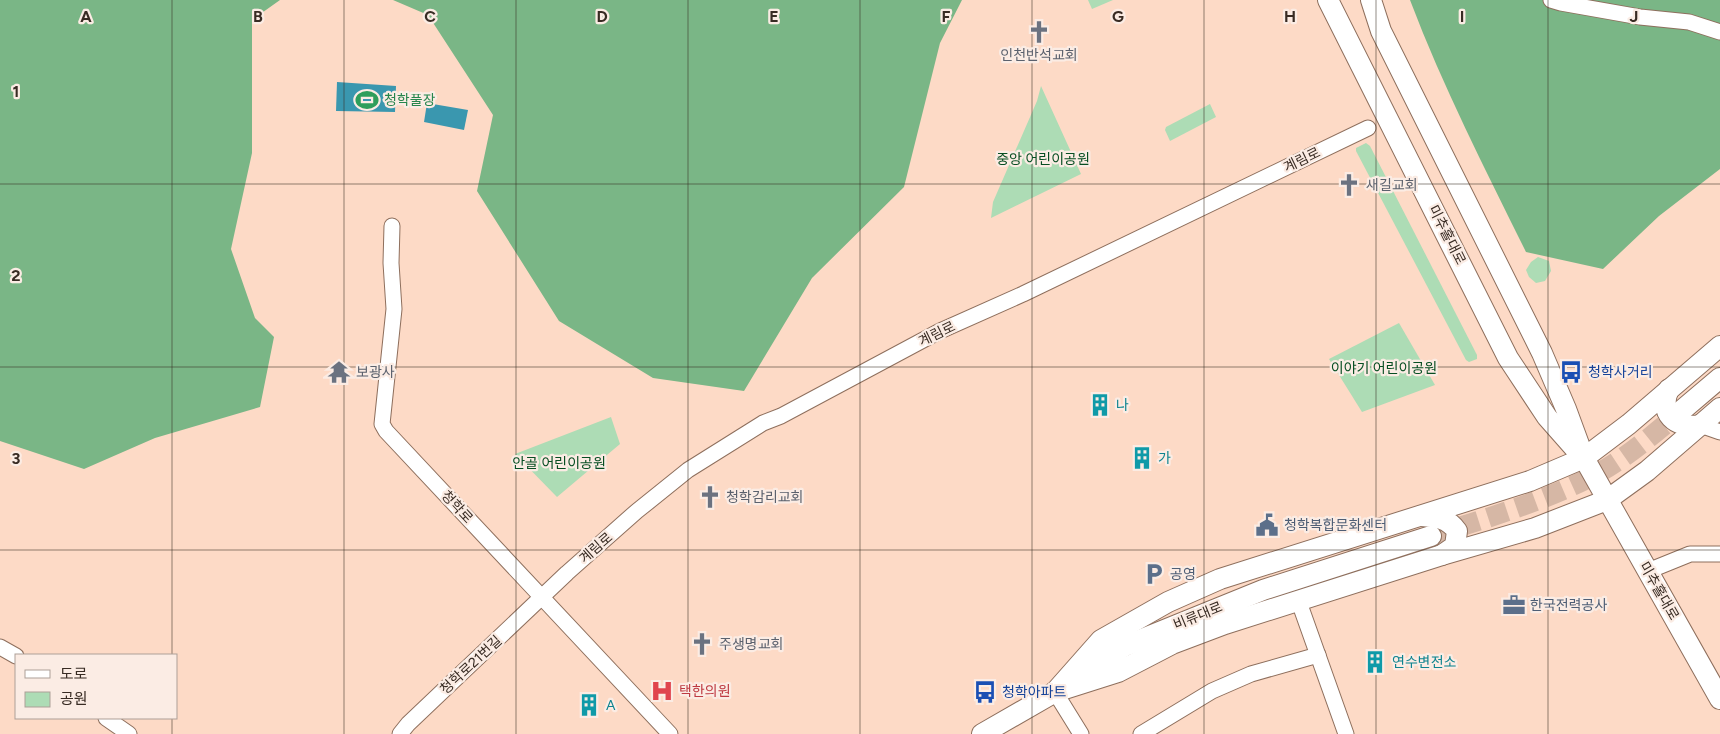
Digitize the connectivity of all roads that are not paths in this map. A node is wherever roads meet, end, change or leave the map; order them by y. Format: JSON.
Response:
{"nodes":[{"id":1,"x":1328,"y":0,"type":"edge"},
{"id":2,"x":1371,"y":0,"type":"edge"},
{"id":3,"x":1551,"y":0,"type":"edge"},
{"id":4,"x":1720,"y":32,"type":"edge"},
{"id":5,"x":1368,"y":128,"type":"dead end"},
{"id":6,"x":392,"y":226,"type":"dead end"},
{"id":7,"x":1720,"y":346,"type":"edge"},
{"id":8,"x":1720,"y":378,"type":"edge"},
{"id":9,"x":1669,"y":389,"type":"junction"},
{"id":10,"x":1720,"y":408,"type":"edge"},
{"id":11,"x":1682,"y":411,"type":"tunnel mouth"},
{"id":12,"x":1700,"y":426,"type":"junction"},
{"id":13,"x":1720,"y":432,"type":"edge"},
{"id":14,"x":1584,"y":458,"type":"junction"},
{"id":15,"x":1606,"y":500,"type":"junction"},
{"id":16,"x":1415,"y":516,"type":"junction"},
{"id":17,"x":1431,"y":536,"type":"tunnel mouth"},
{"id":18,"x":1720,"y":554,"type":"edge"},
{"id":19,"x":1442,"y":555,"type":"junction"},
{"id":20,"x":1648,"y":571,"type":"junction"},
{"id":21,"x":542,"y":598,"type":"junction"},
{"id":22,"x":1299,"y":602,"type":"junction"},
{"id":23,"x":0,"y":648,"type":"edge"},
{"id":24,"x":1318,"y":655,"type":"junction"},
{"id":25,"x":15,"y":656,"type":"edge"},
{"id":26,"x":1055,"y":692,"type":"junction"},
{"id":27,"x":1720,"y":698,"type":"edge"},
{"id":28,"x":107,"y":719,"type":"edge"},
{"id":29,"x":129,"y":734,"type":"edge"},
{"id":30,"x":400,"y":734,"type":"edge"},
{"id":31,"x":670,"y":734,"type":"edge"},
{"id":32,"x":982,"y":734,"type":"edge"},
{"id":33,"x":1081,"y":734,"type":"edge"},
{"id":34,"x":1141,"y":734,"type":"edge"},
{"id":35,"x":1346,"y":734,"type":"edge"}],
"edges":[{"from":1,"to":14,"type":"main road","name":"미추홀대로"},
{"from":2,"to":14,"type":"main road","name":"미추홀대로"},
{"from":3,"to":4,"type":"street"},
{"from":5,"to":21,"type":"street","name":"계림로"},
{"from":6,"to":21,"type":"street","name":"청학로"},
{"from":7,"to":9,"type":"main road"},
{"from":8,"to":11,"type":"main road"},
{"from":9,"to":12,"type":"main road"},
{"from":9,"to":14,"type":"main road"},
{"from":10,"to":12,"type":"main road"},
{"from":12,"to":13,"type":"street"},
{"from":12,"to":15,"type":"main road"},
{"from":14,"to":15,"type":"main road","name":"미추홀대로"},
{"from":14,"to":16,"type":"main road"},
{"from":15,"to":19,"type":"main road"},
{"from":15,"to":20,"type":"main road","name":"미추홀대로"},
{"from":16,"to":19,"type":"main road"},
{"from":16,"to":26,"type":"main road"},
{"from":17,"to":26,"type":"main road","name":"비류대로"},
{"from":18,"to":20,"type":"street"},
{"from":19,"to":22,"type":"main road"},
{"from":20,"to":27,"type":"main road","name":"미추홀대로"},
{"from":21,"to":30,"type":"street","name":"청학로21번길"},
{"from":21,"to":31,"type":"street","name":"청학로"},
{"from":22,"to":24,"type":"street"},
{"from":22,"to":26,"type":"main road"},
{"from":23,"to":25,"type":"street"},
{"from":24,"to":34,"type":"street"},
{"from":24,"to":35,"type":"street"},
{"from":26,"to":32,"type":"main road","name":"비류대로"},
{"from":26,"to":33,"type":"street"},
{"from":28,"to":29,"type":"street"}]}
